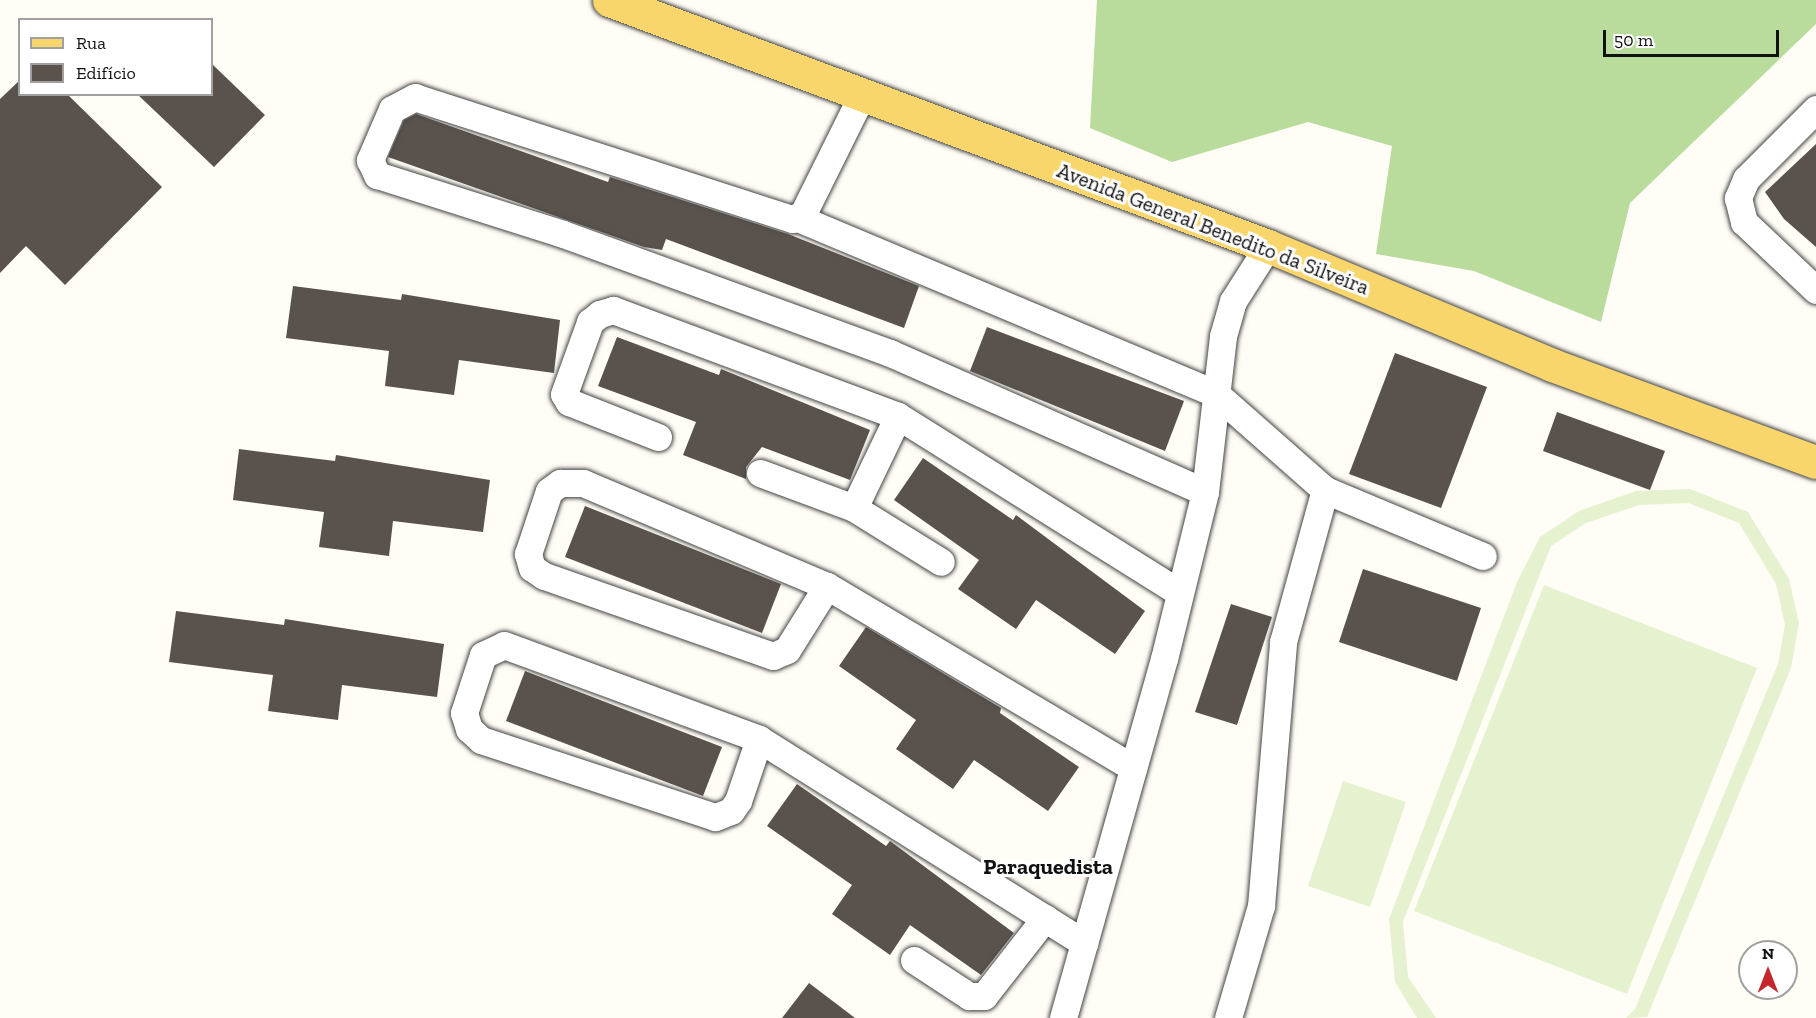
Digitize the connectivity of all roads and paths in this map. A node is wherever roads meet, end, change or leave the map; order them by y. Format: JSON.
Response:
{"nodes":[{"id":1,"x":609,"y":0,"type":"edge"},
{"id":2,"x":861,"y":97,"type":"junction"},
{"id":3,"x":1816,"y":110,"type":"edge"},
{"id":4,"x":798,"y":218,"type":"junction"},
{"id":5,"x":1268,"y":246,"type":"junction"},
{"id":6,"x":1816,"y":290,"type":"edge"},
{"id":7,"x":1215,"y":393,"type":"junction"},
{"id":8,"x":898,"y":416,"type":"junction"},
{"id":9,"x":658,"y":437,"type":"dead end"},
{"id":10,"x":1816,"y":462,"type":"edge"},
{"id":11,"x":760,"y":472,"type":"dead end"},
{"id":12,"x":1325,"y":490,"type":"junction"},
{"id":13,"x":1205,"y":492,"type":"junction"},
{"id":14,"x":854,"y":508,"type":"junction"},
{"id":15,"x":1483,"y":556,"type":"dead end"},
{"id":16,"x":940,"y":562,"type":"dead end"},
{"id":17,"x":827,"y":586,"type":"junction"},
{"id":18,"x":1179,"y":592,"type":"junction"},
{"id":19,"x":759,"y":739,"type":"junction"},
{"id":20,"x":1134,"y":768,"type":"junction"},
{"id":21,"x":1045,"y":918,"type":"junction"},
{"id":22,"x":1084,"y":943,"type":"junction"},
{"id":23,"x":914,"y":960,"type":"dead end"},
{"id":24,"x":1063,"y":1018,"type":"edge"},
{"id":25,"x":1228,"y":1018,"type":"edge"}],
"edges":[{"from":1,"to":2,"type":"main road","name":"Avenida General Benedito da Silveira"},
{"from":2,"to":4,"type":"street"},
{"from":2,"to":5,"type":"main road","name":"Avenida General Benedito da Silveira"},
{"from":3,"to":6,"type":"street"},
{"from":4,"to":7,"type":"street"},
{"from":4,"to":13,"type":"street"},
{"from":5,"to":7,"type":"street"},
{"from":5,"to":10,"type":"main road","name":"Avenida General Benedito da Silveira"},
{"from":7,"to":12,"type":"street"},
{"from":7,"to":13,"type":"street"},
{"from":8,"to":9,"type":"street"},
{"from":8,"to":14,"type":"street"},
{"from":8,"to":18,"type":"street"},
{"from":11,"to":14,"type":"street"},
{"from":12,"to":15,"type":"street"},
{"from":12,"to":25,"type":"street"},
{"from":13,"to":18,"type":"street"},
{"from":14,"to":16,"type":"street"},
{"from":17,"to":17,"type":"street"},
{"from":17,"to":20,"type":"street"},
{"from":18,"to":20,"type":"street"},
{"from":19,"to":19,"type":"street"},
{"from":19,"to":21,"type":"street"},
{"from":20,"to":22,"type":"street"},
{"from":21,"to":22,"type":"street"},
{"from":21,"to":23,"type":"street"},
{"from":22,"to":24,"type":"street"}]}
